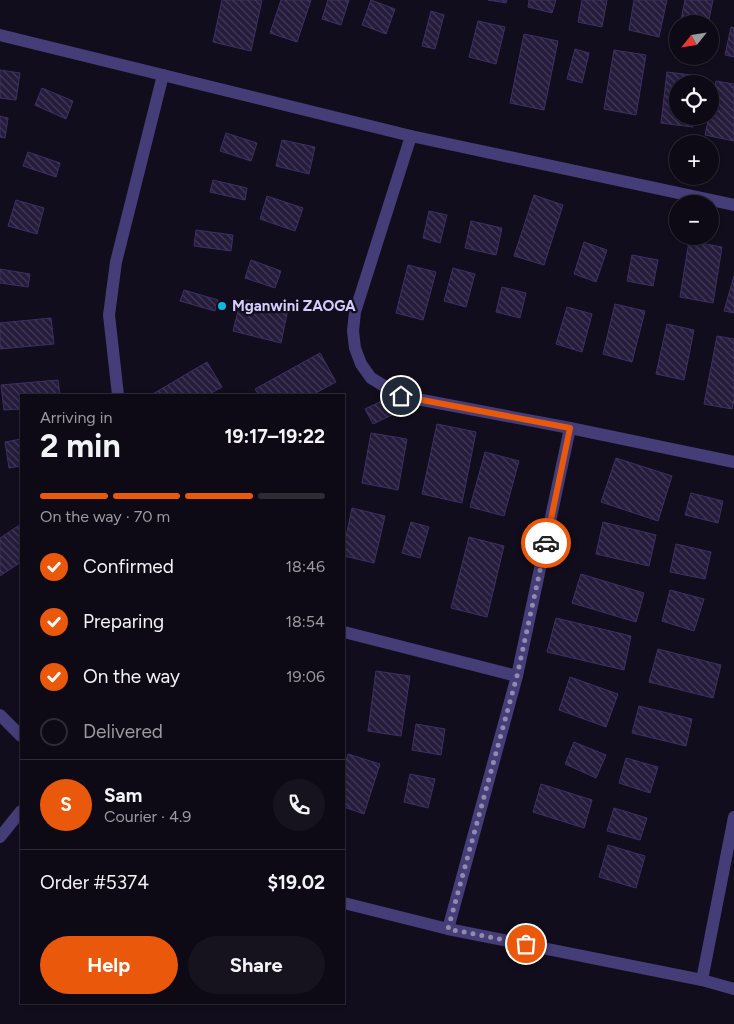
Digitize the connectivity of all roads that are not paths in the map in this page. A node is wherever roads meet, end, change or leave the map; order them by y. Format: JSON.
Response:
{"nodes":[{"id":1,"x":0,"y":35,"type":"edge"},
{"id":2,"x":163,"y":76,"type":"junction"},
{"id":3,"x":411,"y":136,"type":"junction"},
{"id":4,"x":734,"y":205,"type":"edge"},
{"id":5,"x":118,"y":394,"type":"edge"},
{"id":6,"x":570,"y":428,"type":"junction"},
{"id":7,"x":734,"y":462,"type":"edge"},
{"id":8,"x":345,"y":632,"type":"edge"},
{"id":9,"x":517,"y":676,"type":"junction"},
{"id":10,"x":0,"y":715,"type":"edge"},
{"id":11,"x":20,"y":735,"type":"edge"},
{"id":12,"x":20,"y":812,"type":"edge"},
{"id":13,"x":734,"y":817,"type":"edge"},
{"id":14,"x":0,"y":837,"type":"edge"},
{"id":15,"x":345,"y":902,"type":"edge"},
{"id":16,"x":448,"y":929,"type":"junction"},
{"id":17,"x":702,"y":980,"type":"junction"},
{"id":18,"x":734,"y":988,"type":"edge"}],
"edges":[{"from":1,"to":2,"type":"street"},
{"from":2,"to":3,"type":"street"},
{"from":2,"to":5,"type":"street"},
{"from":3,"to":4,"type":"street"},
{"from":3,"to":6,"type":"street"},
{"from":6,"to":7,"type":"street"},
{"from":6,"to":9,"type":"street"},
{"from":8,"to":9,"type":"street"},
{"from":9,"to":16,"type":"street"},
{"from":10,"to":11,"type":"street"},
{"from":12,"to":14,"type":"street"},
{"from":13,"to":17,"type":"street"},
{"from":15,"to":16,"type":"street"},
{"from":16,"to":17,"type":"street"},
{"from":17,"to":18,"type":"street"}]}
